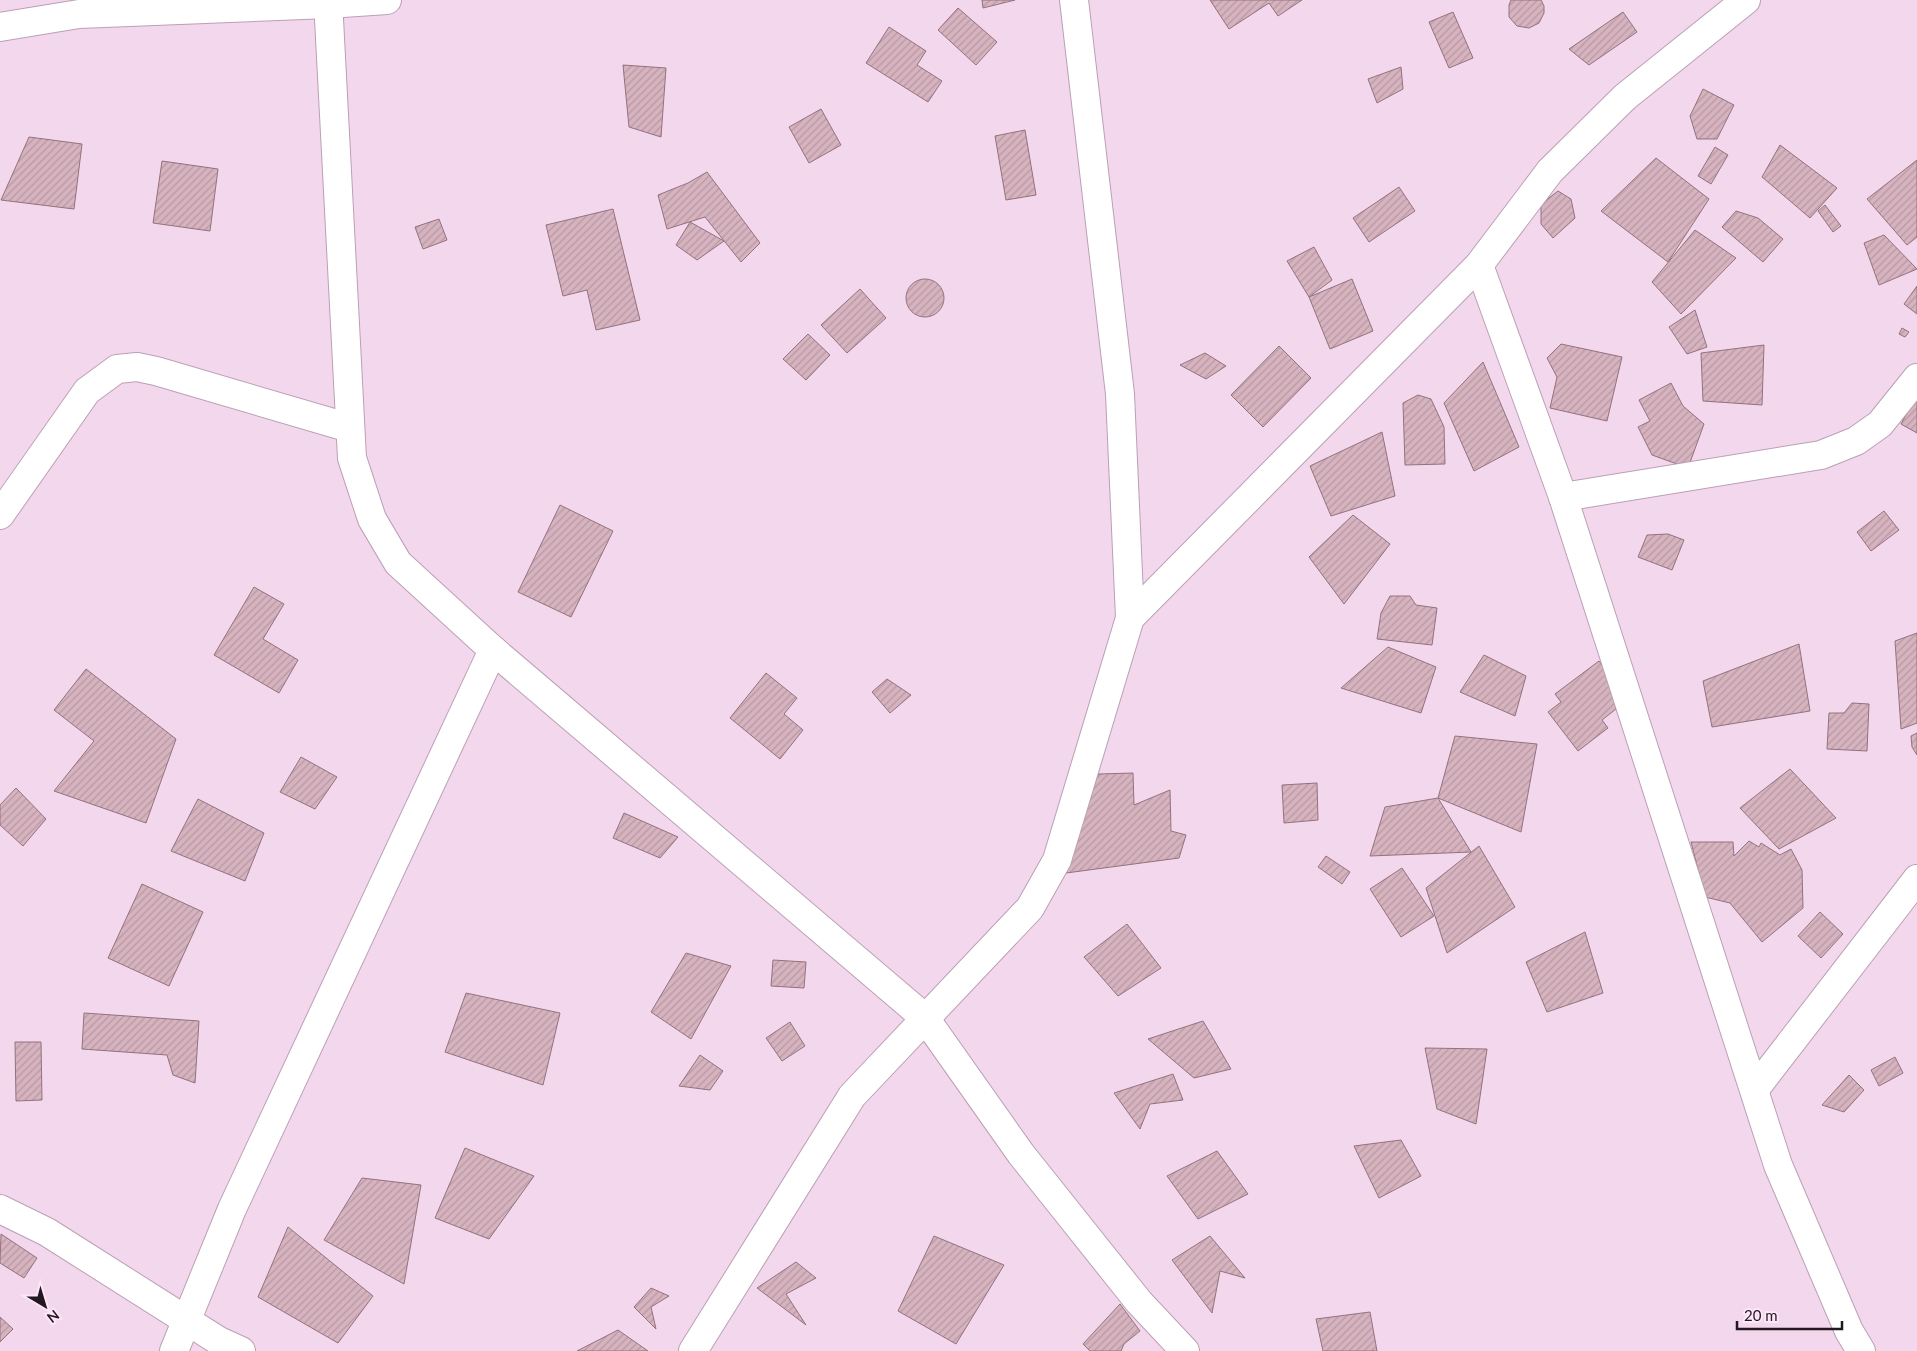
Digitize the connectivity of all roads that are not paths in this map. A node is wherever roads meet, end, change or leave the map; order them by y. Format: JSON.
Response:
{"nodes":[{"id":1,"x":387,"y":0,"type":"edge"},
{"id":2,"x":1074,"y":0,"type":"edge"},
{"id":3,"x":1746,"y":0,"type":"edge"},
{"id":4,"x":328,"y":2,"type":"edge"},
{"id":5,"x":0,"y":27,"type":"edge"},
{"id":6,"x":1479,"y":265,"type":"junction"},
{"id":7,"x":1917,"y":378,"type":"edge"},
{"id":8,"x":350,"y":428,"type":"junction"},
{"id":9,"x":1563,"y":497,"type":"junction"},
{"id":10,"x":0,"y":515,"type":"edge"},
{"id":11,"x":1130,"y":618,"type":"junction"},
{"id":12,"x":493,"y":650,"type":"junction"},
{"id":13,"x":1917,"y":879,"type":"edge"},
{"id":14,"x":925,"y":1018,"type":"junction"},
{"id":15,"x":1755,"y":1089,"type":"junction"},
{"id":16,"x":0,"y":1209,"type":"edge"},
{"id":17,"x":186,"y":1319,"type":"junction"},
{"id":18,"x":174,"y":1351,"type":"edge"},
{"id":19,"x":241,"y":1351,"type":"edge"},
{"id":20,"x":693,"y":1351,"type":"edge"},
{"id":21,"x":1185,"y":1351,"type":"edge"},
{"id":22,"x":1861,"y":1351,"type":"edge"}],
"edges":[{"from":1,"to":4,"type":"street"},
{"from":2,"to":11,"type":"street"},
{"from":3,"to":6,"type":"street"},
{"from":4,"to":5,"type":"street"},
{"from":4,"to":8,"type":"street"},
{"from":6,"to":9,"type":"street"},
{"from":6,"to":11,"type":"street"},
{"from":7,"to":9,"type":"street"},
{"from":8,"to":10,"type":"street"},
{"from":8,"to":12,"type":"street"},
{"from":9,"to":15,"type":"street"},
{"from":11,"to":14,"type":"street"},
{"from":12,"to":14,"type":"street"},
{"from":12,"to":17,"type":"street"},
{"from":13,"to":15,"type":"street"},
{"from":14,"to":20,"type":"street"},
{"from":14,"to":21,"type":"street"},
{"from":15,"to":22,"type":"street"},
{"from":16,"to":17,"type":"street"},
{"from":17,"to":18,"type":"street"},
{"from":17,"to":19,"type":"street"}]}
